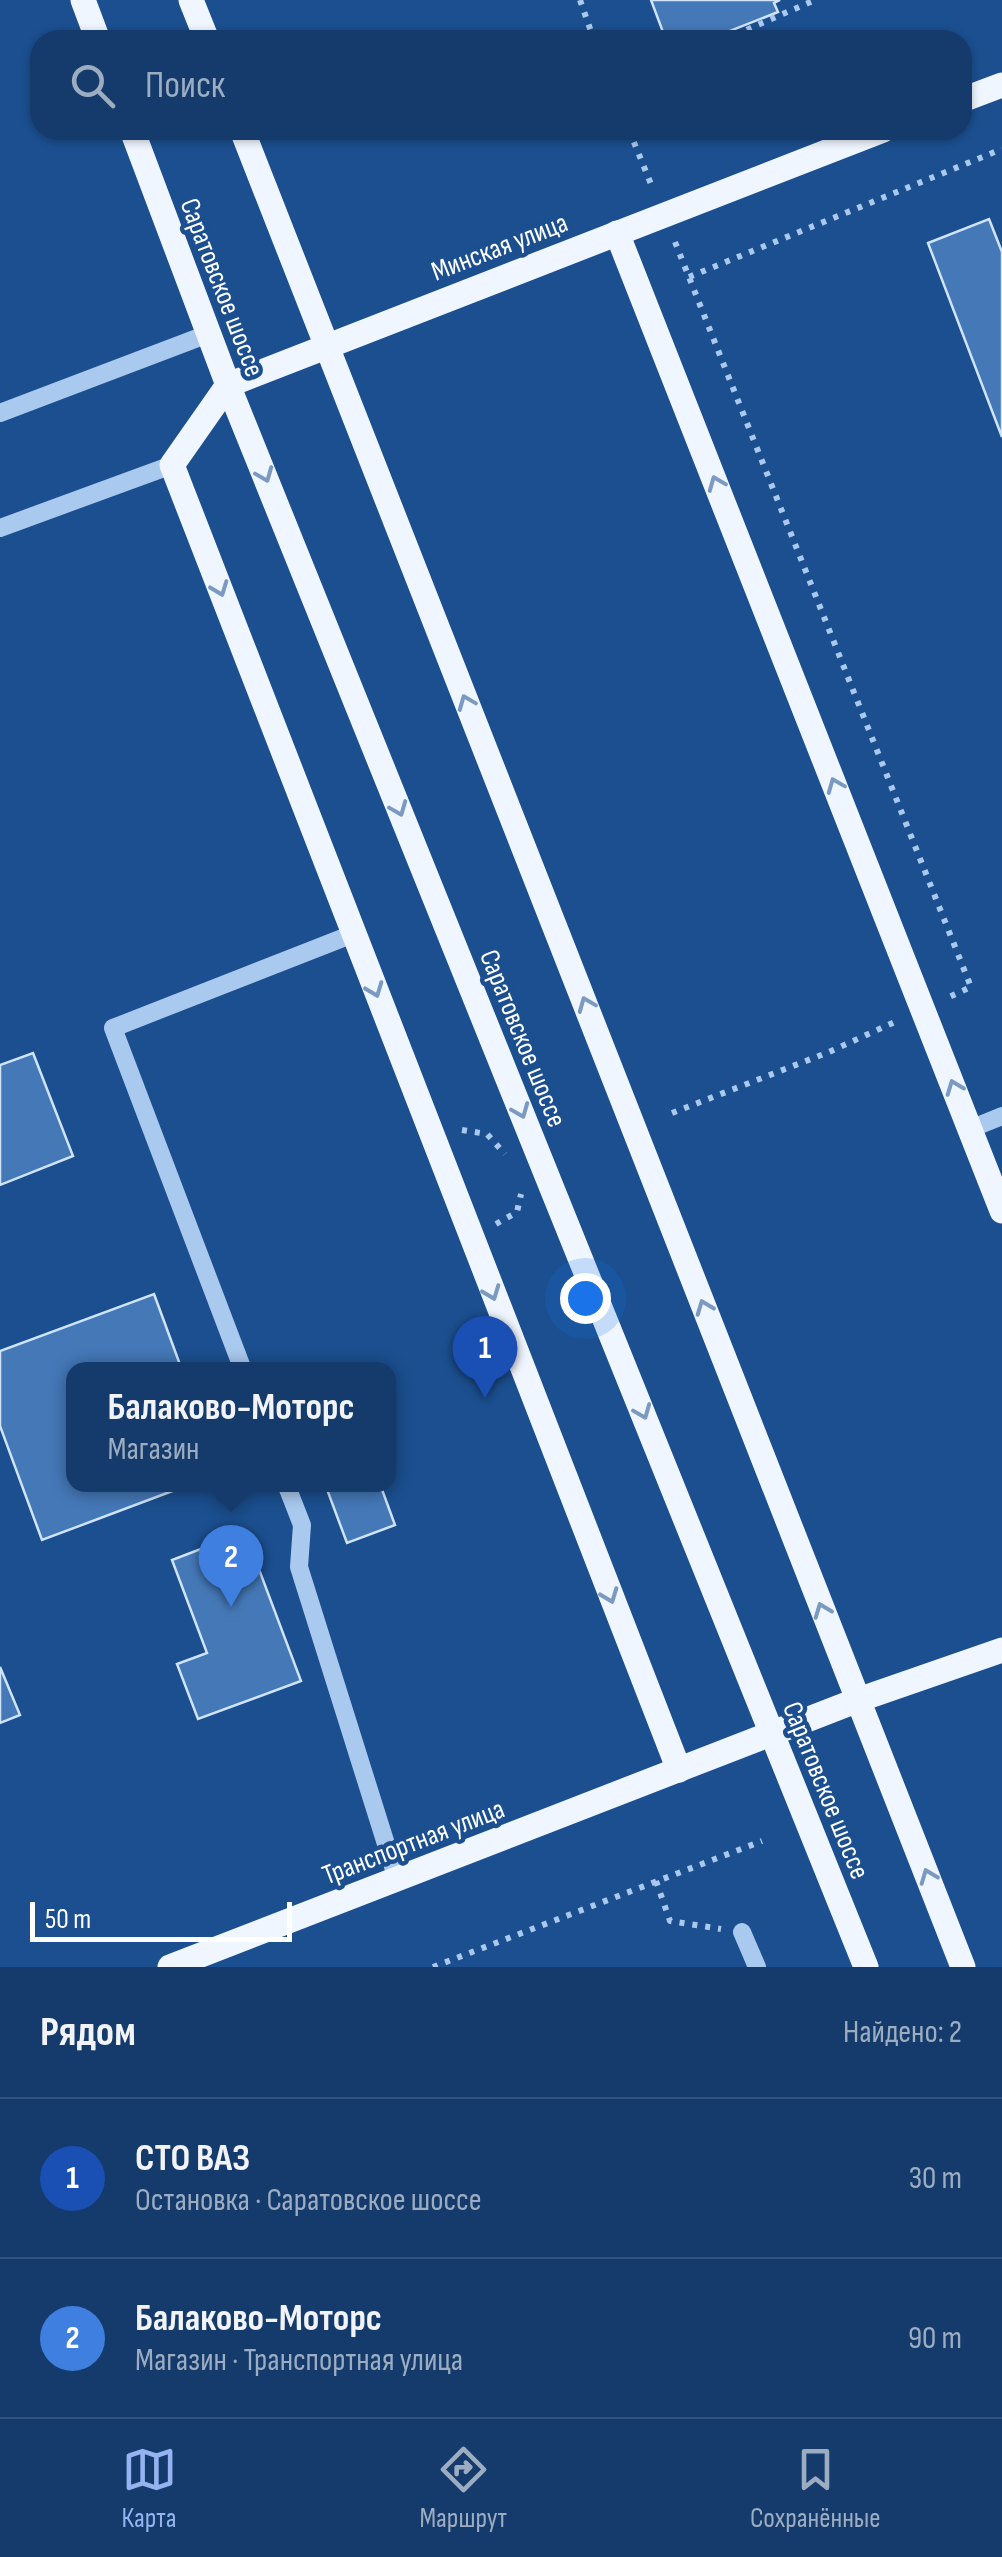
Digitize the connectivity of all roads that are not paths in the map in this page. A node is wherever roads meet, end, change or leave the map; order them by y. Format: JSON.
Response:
{"nodes":[{"id":1,"x":83,"y":0,"type":"edge"},
{"id":2,"x":192,"y":0,"type":"edge"},
{"id":3,"x":94,"y":30,"type":"edge"},
{"id":4,"x":203,"y":30,"type":"edge"},
{"id":5,"x":1002,"y":84,"type":"edge"},
{"id":6,"x":972,"y":96,"type":"edge"},
{"id":7,"x":136,"y":140,"type":"edge"},
{"id":8,"x":246,"y":140,"type":"edge"},
{"id":9,"x":858,"y":140,"type":"edge"},
{"id":10,"x":617,"y":233,"type":"junction"},
{"id":11,"x":208,"y":334,"type":"junction"},
{"id":12,"x":326,"y":345,"type":"junction"},
{"id":13,"x":228,"y":385,"type":"junction"},
{"id":14,"x":0,"y":413,"type":"edge"},
{"id":15,"x":172,"y":465,"type":"junction"},
{"id":16,"x":0,"y":528,"type":"edge"},
{"id":17,"x":353,"y":934,"type":"junction"},
{"id":18,"x":1002,"y":1116,"type":"edge"},
{"id":19,"x":970,"y":1129,"type":"junction"},
{"id":20,"x":1002,"y":1211,"type":"edge"},
{"id":21,"x":239,"y":1362,"type":"edge"},
{"id":22,"x":289,"y":1492,"type":"edge"},
{"id":23,"x":1002,"y":1650,"type":"edge"},
{"id":24,"x":858,"y":1700,"type":"junction"},
{"id":25,"x":772,"y":1734,"type":"junction"},
{"id":26,"x":679,"y":1770,"type":"junction"},
{"id":27,"x":398,"y":1879,"type":"junction"},
{"id":28,"x":742,"y":1932,"type":"road end"},
{"id":29,"x":170,"y":1967,"type":"edge"},
{"id":30,"x":757,"y":1967,"type":"edge"},
{"id":31,"x":866,"y":1967,"type":"edge"},
{"id":32,"x":963,"y":1967,"type":"edge"}],
"edges":[{"from":1,"to":3,"type":"main road"},
{"from":2,"to":4,"type":"main road"},
{"from":5,"to":6,"type":"main road"},
{"from":7,"to":11,"type":"main road","name":"Саратовское шоссе"},
{"from":8,"to":12,"type":"main road"},
{"from":9,"to":10,"type":"main road","name":"Минская улица"},
{"from":10,"to":12,"type":"main road","name":"Минская улица"},
{"from":19,"to":10,"type":"main road","one_way":true},
{"from":11,"to":13,"type":"main road","name":"Саратовское шоссе"},
{"from":11,"to":14,"type":"street"},
{"from":12,"to":13,"type":"main road","name":"Минская улица"},
{"from":24,"to":12,"type":"main road","one_way":true},
{"from":13,"to":15,"type":"main road"},
{"from":13,"to":25,"type":"main road","name":"Саратовское шоссе","one_way":true},
{"from":15,"to":16,"type":"street"},
{"from":15,"to":17,"type":"main road","one_way":true},
{"from":17,"to":21,"type":"street"},
{"from":17,"to":26,"type":"main road","one_way":true},
{"from":18,"to":19,"type":"street"},
{"from":19,"to":20,"type":"main road"},
{"from":22,"to":27,"type":"street"},
{"from":23,"to":24,"type":"main road","name":"Транспортная улица"},
{"from":24,"to":25,"type":"main road","name":"Транспортная улица"},
{"from":32,"to":24,"type":"main road","one_way":true},
{"from":25,"to":26,"type":"main road","name":"Транспортная улица"},
{"from":25,"to":31,"type":"main road","name":"Саратовское шоссе"},
{"from":26,"to":27,"type":"main road","name":"Транспортная улица"},
{"from":27,"to":29,"type":"main road","name":"Транспортная улица"},
{"from":28,"to":30,"type":"street"}]}
